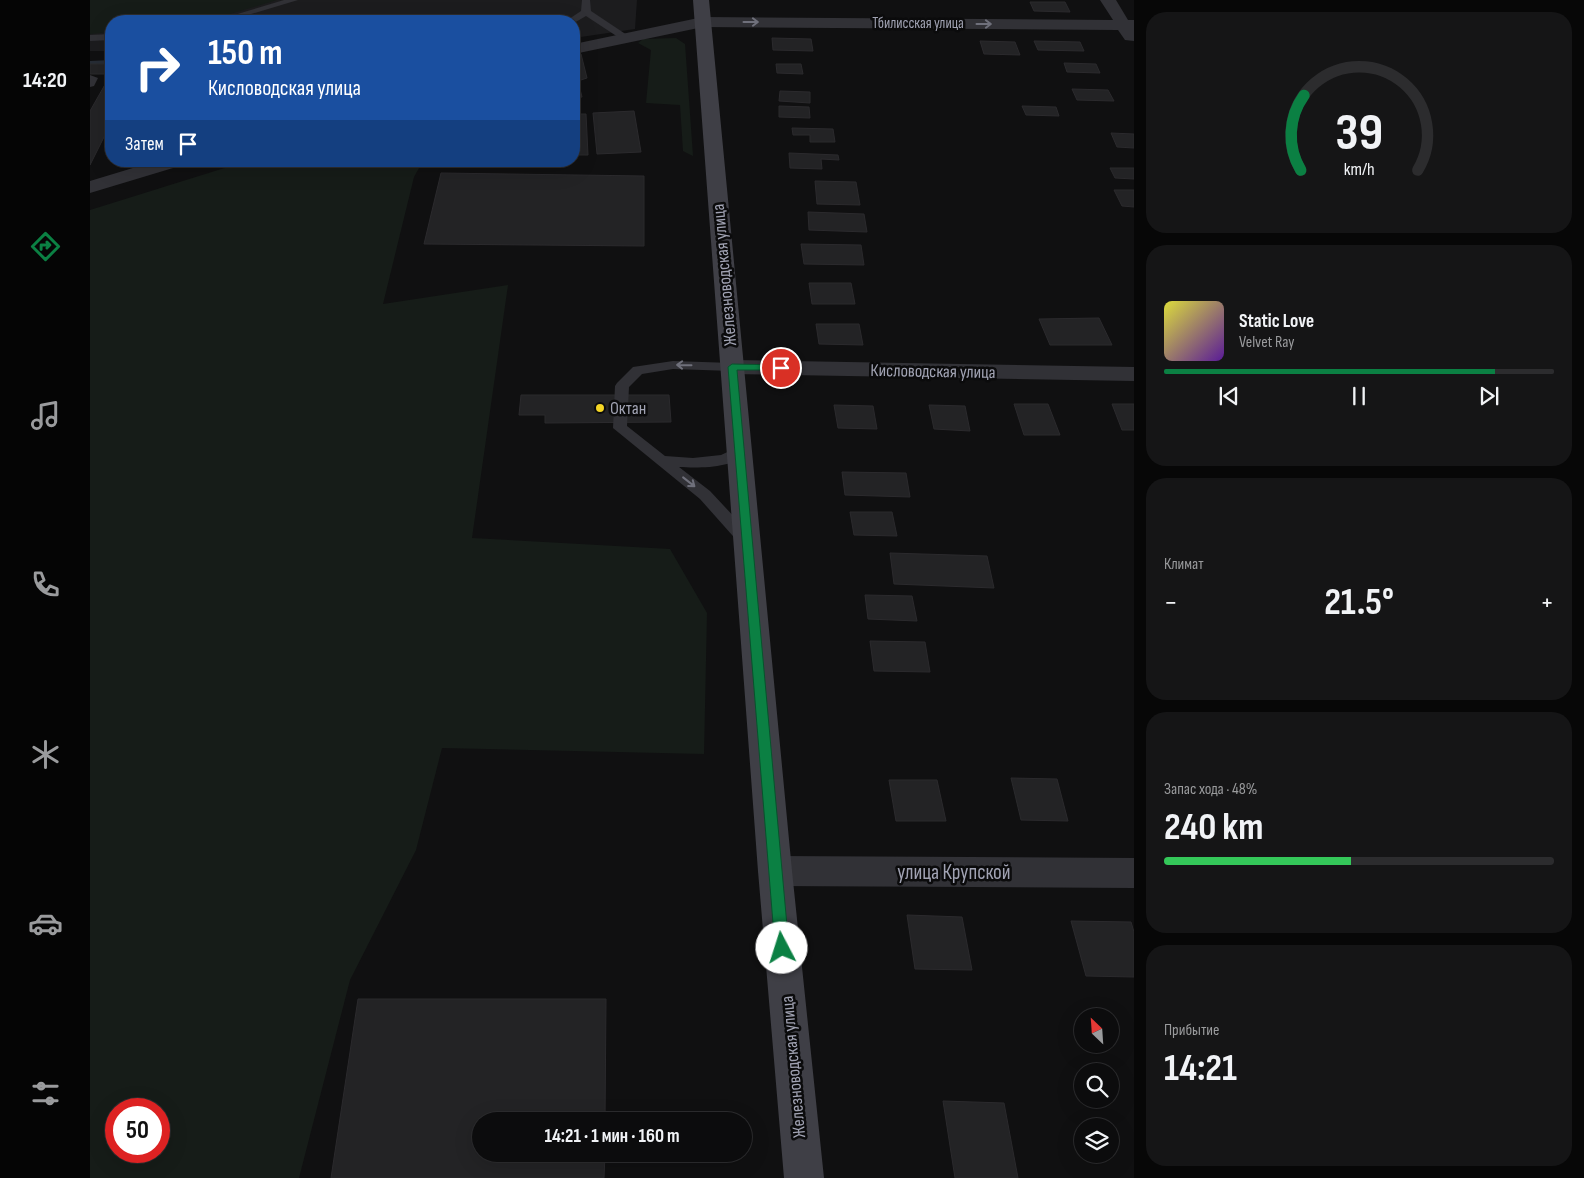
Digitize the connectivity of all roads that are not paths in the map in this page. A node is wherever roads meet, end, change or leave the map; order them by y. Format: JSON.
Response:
{"nodes":[{"id":1,"x":294,"y":0,"type":"edge"},
{"id":2,"x":586,"y":0,"type":"edge"},
{"id":3,"x":1108,"y":0,"type":"edge"},
{"id":4,"x":702,"y":11,"type":"edge"},
{"id":5,"x":586,"y":12,"type":"junction"},
{"id":6,"x":240,"y":15,"type":"edge"},
{"id":7,"x":580,"y":15,"type":"edge"},
{"id":8,"x":1128,"y":24,"type":"edge"},
{"id":9,"x":624,"y":36,"type":"junction"},
{"id":10,"x":105,"y":37,"type":"edge"},
{"id":11,"x":90,"y":38,"type":"edge"},
{"id":12,"x":1134,"y":43,"type":"edge"},
{"id":13,"x":580,"y":47,"type":"edge"},
{"id":14,"x":90,"y":78,"type":"edge"},
{"id":15,"x":90,"y":84,"type":"edge"},
{"id":16,"x":156,"y":167,"type":"edge"},
{"id":17,"x":90,"y":187,"type":"edge"},
{"id":18,"x":732,"y":367,"type":"junction"},
{"id":19,"x":1134,"y":374,"type":"edge"},
{"id":20,"x":739,"y":452,"type":"junction"},
{"id":21,"x":662,"y":461,"type":"junction"},
{"id":22,"x":747,"y":540,"type":"junction"},
{"id":23,"x":775,"y":871,"type":"junction"},
{"id":24,"x":1134,"y":873,"type":"edge"},
{"id":25,"x":804,"y":1178,"type":"edge"}],
"edges":[{"from":1,"to":6,"type":"lane"},
{"from":2,"to":5,"type":"lane"},
{"from":3,"to":8,"type":"street"},
{"from":4,"to":8,"type":"street","name":"Тбилисская улица","one_way":true},
{"from":4,"to":9,"type":"street","name":"Тбилисская улица"},
{"from":4,"to":18,"type":"main road","name":"Железноводская улица"},
{"from":5,"to":7,"type":"lane"},
{"from":5,"to":9,"type":"lane"},
{"from":8,"to":12,"type":"street"},
{"from":9,"to":13,"type":"street","name":"Тбилисская улица"},
{"from":10,"to":11,"type":"lane"},
{"from":14,"to":15,"type":"lane"},
{"from":16,"to":17,"type":"street"},
{"from":18,"to":19,"type":"street","name":"Кисловодская улица"},
{"from":18,"to":20,"type":"main road","name":"Железноводская улица"},
{"from":18,"to":21,"type":"lane","one_way":true},
{"from":20,"to":21,"type":"lane"},
{"from":20,"to":22,"type":"main road","name":"Железноводская улица"},
{"from":21,"to":22,"type":"lane","one_way":true},
{"from":22,"to":23,"type":"main road","name":"Железноводская улица"},
{"from":23,"to":24,"type":"street","name":"улица Крупской"},
{"from":23,"to":25,"type":"main road","name":"Железноводская улица"}]}
